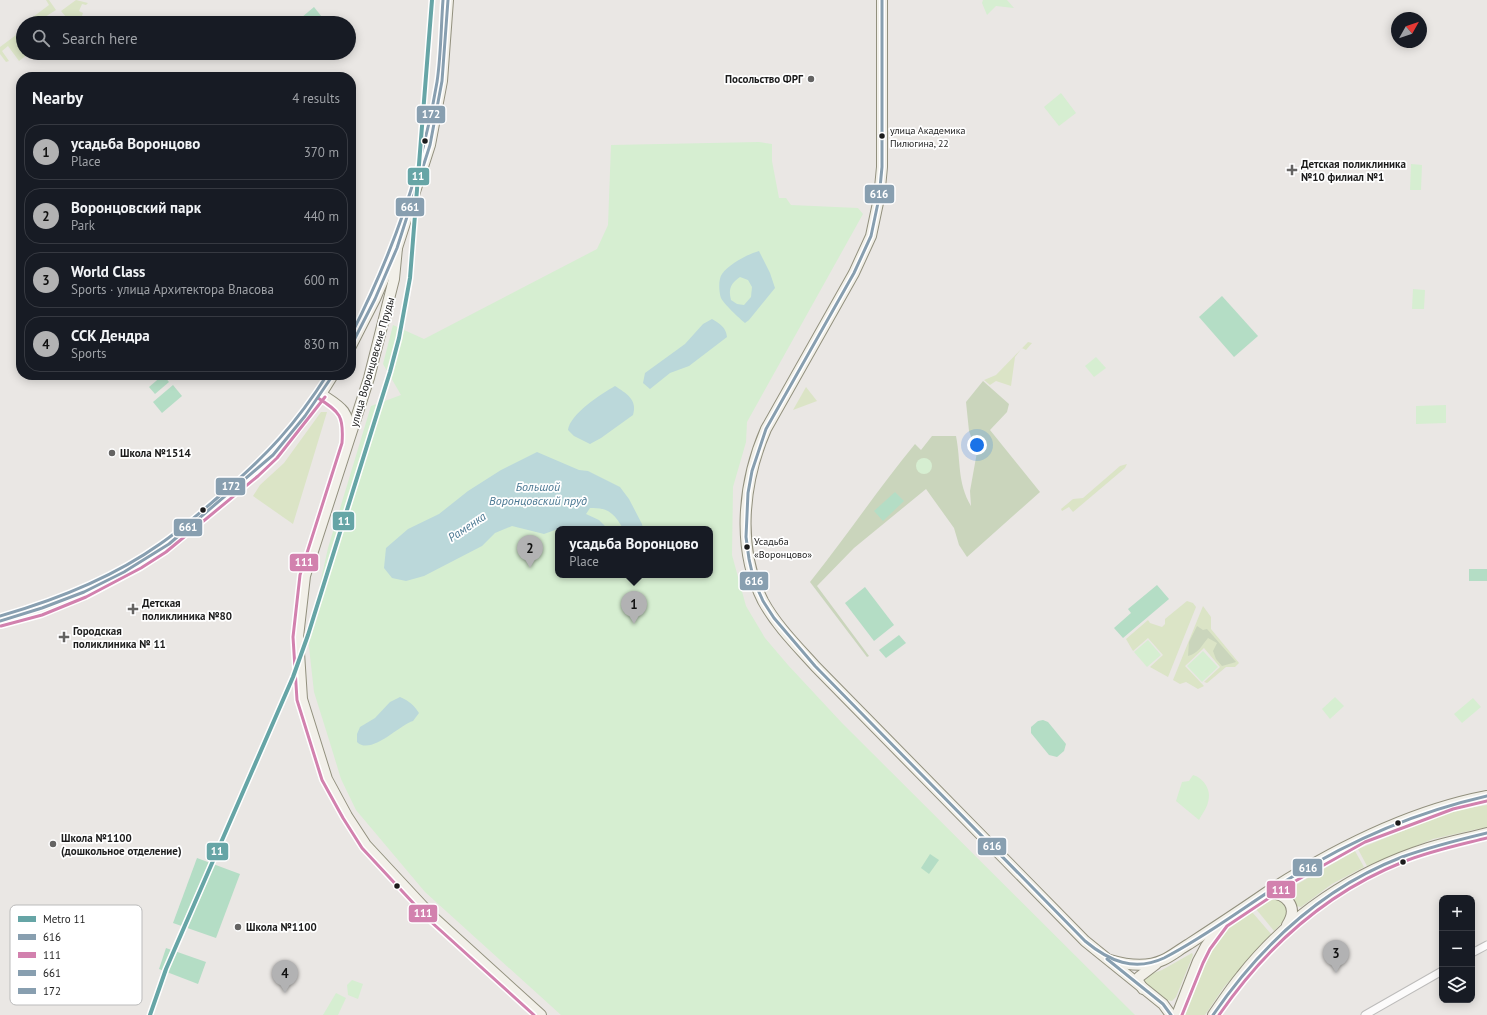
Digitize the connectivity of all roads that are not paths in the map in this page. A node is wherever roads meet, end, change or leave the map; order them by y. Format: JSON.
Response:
{"nodes":[{"id":1,"x":448,"y":0,"type":"edge"},
{"id":2,"x":882,"y":0,"type":"edge"},
{"id":3,"x":397,"y":248,"type":"junction"},
{"id":4,"x":356,"y":336,"type":"edge"},
{"id":5,"x":330,"y":380,"type":"edge"},
{"id":6,"x":321,"y":394,"type":"junction"},
{"id":7,"x":347,"y":444,"type":"junction"},
{"id":8,"x":0,"y":621,"type":"edge"},
{"id":9,"x":1487,"y":796,"type":"edge"},
{"id":10,"x":1487,"y":833,"type":"edge"},
{"id":11,"x":1267,"y":893,"type":"junction"},
{"id":12,"x":1224,"y":922,"type":"junction"},
{"id":13,"x":1283,"y":930,"type":"junction"},
{"id":14,"x":1487,"y":945,"type":"edge"},
{"id":15,"x":1475,"y":951,"type":"edge"},
{"id":16,"x":1107,"y":959,"type":"junction"},
{"id":17,"x":1162,"y":960,"type":"junction"},
{"id":18,"x":1439,"y":973,"type":"edge"},
{"id":19,"x":1145,"y":991,"type":"junction"},
{"id":20,"x":540,"y":1015,"type":"edge"},
{"id":21,"x":1172,"y":1015,"type":"edge"},
{"id":22,"x":1177,"y":1015,"type":"edge"},
{"id":23,"x":1213,"y":1015,"type":"edge"},
{"id":24,"x":1365,"y":1015,"type":"edge"}],
"edges":[{"from":1,"to":3,"type":"street"},
{"from":2,"to":16,"type":"street"},
{"from":3,"to":4,"type":"street"},
{"from":3,"to":7,"type":"street","name":"улица Воронцовские Пруды"},
{"from":5,"to":6,"type":"street"},
{"from":6,"to":7,"type":"street","name":"улица Воронцовские Пруды"},
{"from":6,"to":8,"type":"street"},
{"from":7,"to":20,"type":"street","name":"улица Воронцовские Пруды"},
{"from":9,"to":11,"type":"street"},
{"from":10,"to":13,"type":"street"},
{"from":11,"to":12,"type":"street"},
{"from":11,"to":13,"type":"street"},
{"from":12,"to":17,"type":"street"},
{"from":12,"to":22,"type":"street"},
{"from":13,"to":23,"type":"street"},
{"from":14,"to":15,"type":"street"},
{"from":16,"to":17,"type":"street"},
{"from":16,"to":19,"type":"street"},
{"from":17,"to":19,"type":"street"},
{"from":18,"to":24,"type":"street"},
{"from":19,"to":21,"type":"street"}]}
